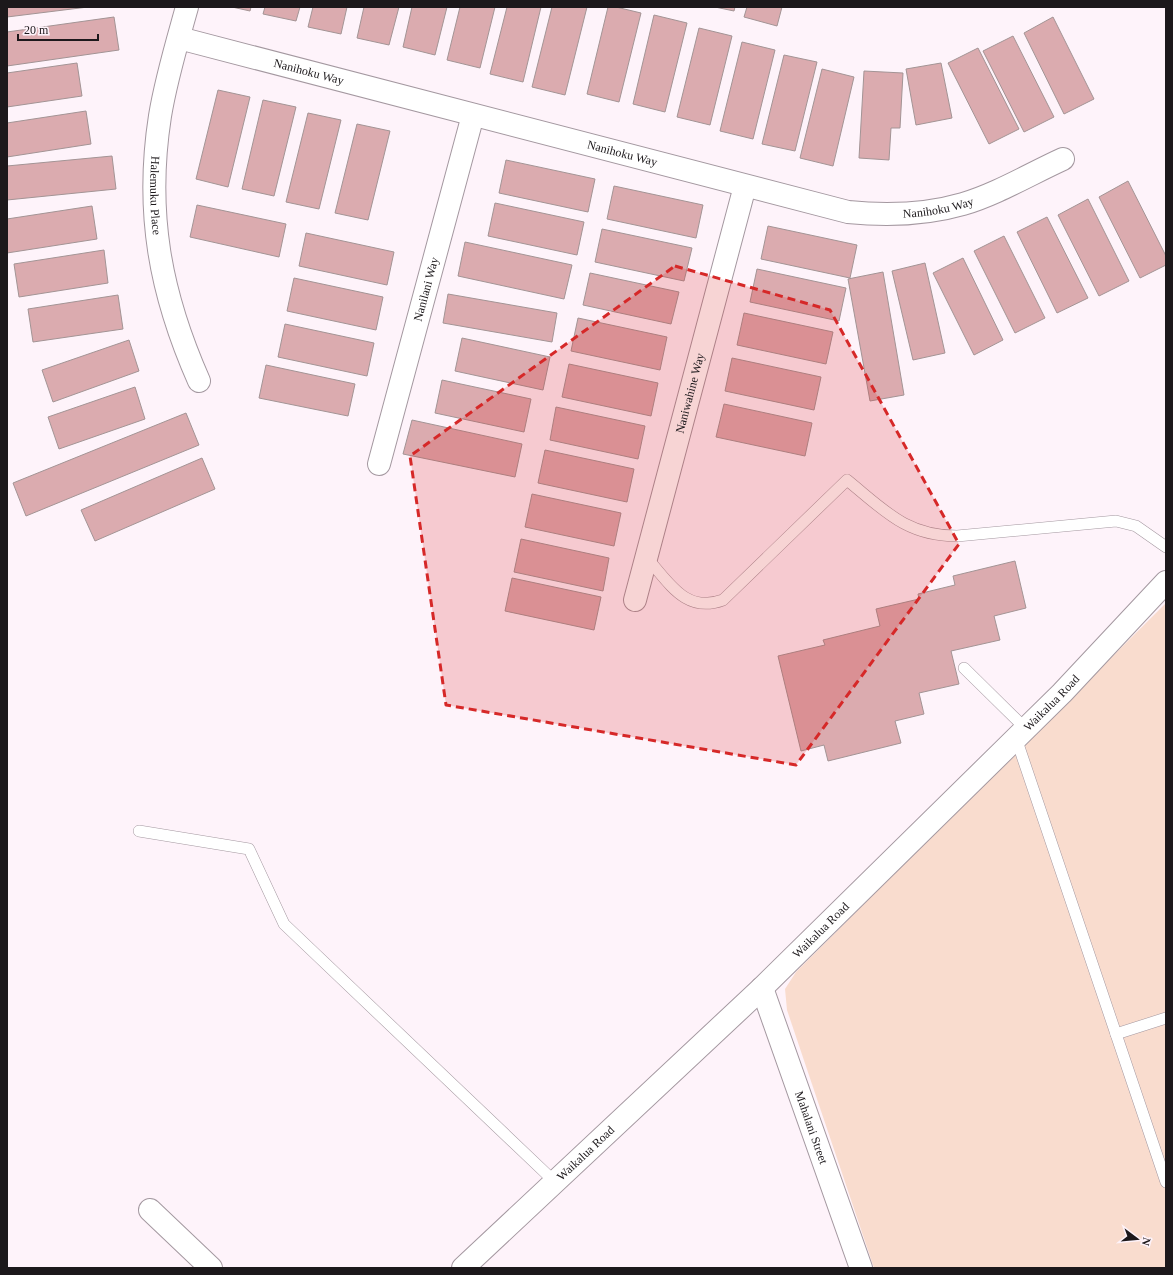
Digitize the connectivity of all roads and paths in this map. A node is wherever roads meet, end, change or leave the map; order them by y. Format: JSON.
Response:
{"nodes":[{"id":1,"x":187,"y":7,"type":"edge"},
{"id":2,"x":179,"y":38,"type":"junction"},
{"id":3,"x":473,"y":115,"type":"junction"},
{"id":4,"x":1063,"y":159,"type":"dead end"},
{"id":5,"x":745,"y":186,"type":"junction"},
{"id":6,"x":199,"y":381,"type":"dead end"},
{"id":7,"x":379,"y":464,"type":"dead end"},
{"id":8,"x":1166,"y":547,"type":"edge"},
{"id":9,"x":646,"y":557,"type":"junction"},
{"id":10,"x":1166,"y":582,"type":"edge"},
{"id":11,"x":635,"y":600,"type":"dead end"},
{"id":12,"x":964,"y":668,"type":"dead end"},
{"id":13,"x":1021,"y":733,"type":"junction"},
{"id":14,"x":139,"y":831,"type":"dead end"},
{"id":15,"x":762,"y":988,"type":"junction"},
{"id":16,"x":1166,"y":1018,"type":"edge"},
{"id":17,"x":1116,"y":1034,"type":"junction"},
{"id":18,"x":555,"y":1182,"type":"junction"},
{"id":19,"x":1166,"y":1182,"type":"edge"},
{"id":20,"x":150,"y":1210,"type":"dead end"},
{"id":21,"x":211,"y":1268,"type":"edge"},
{"id":22,"x":463,"y":1268,"type":"edge"},
{"id":23,"x":861,"y":1268,"type":"edge"}],
"edges":[{"from":1,"to":2,"type":"street","name":"Halemuku Place"},
{"from":2,"to":3,"type":"street","name":"Nanihoku Way"},
{"from":2,"to":6,"type":"street","name":"Halemuku Place"},
{"from":3,"to":5,"type":"street","name":"Nanihoku Way"},
{"from":3,"to":7,"type":"street","name":"Nanilani Way"},
{"from":4,"to":5,"type":"street","name":"Nanihoku Way"},
{"from":5,"to":9,"type":"street","name":"Naniwahine Way"},
{"from":8,"to":9,"type":"lane"},
{"from":9,"to":11,"type":"street","name":"Naniwahine Way"},
{"from":10,"to":13,"type":"street","name":"Waikalua Road"},
{"from":12,"to":13,"type":"lane"},
{"from":13,"to":15,"type":"street","name":"Waikalua Road"},
{"from":13,"to":17,"type":"lane"},
{"from":14,"to":18,"type":"lane"},
{"from":15,"to":18,"type":"street","name":"Waikalua Road"},
{"from":15,"to":23,"type":"street","name":"Mahalani Street"},
{"from":16,"to":17,"type":"lane"},
{"from":17,"to":19,"type":"lane"},
{"from":18,"to":22,"type":"street","name":"Waikalua Road"},
{"from":20,"to":21,"type":"street"}]}
